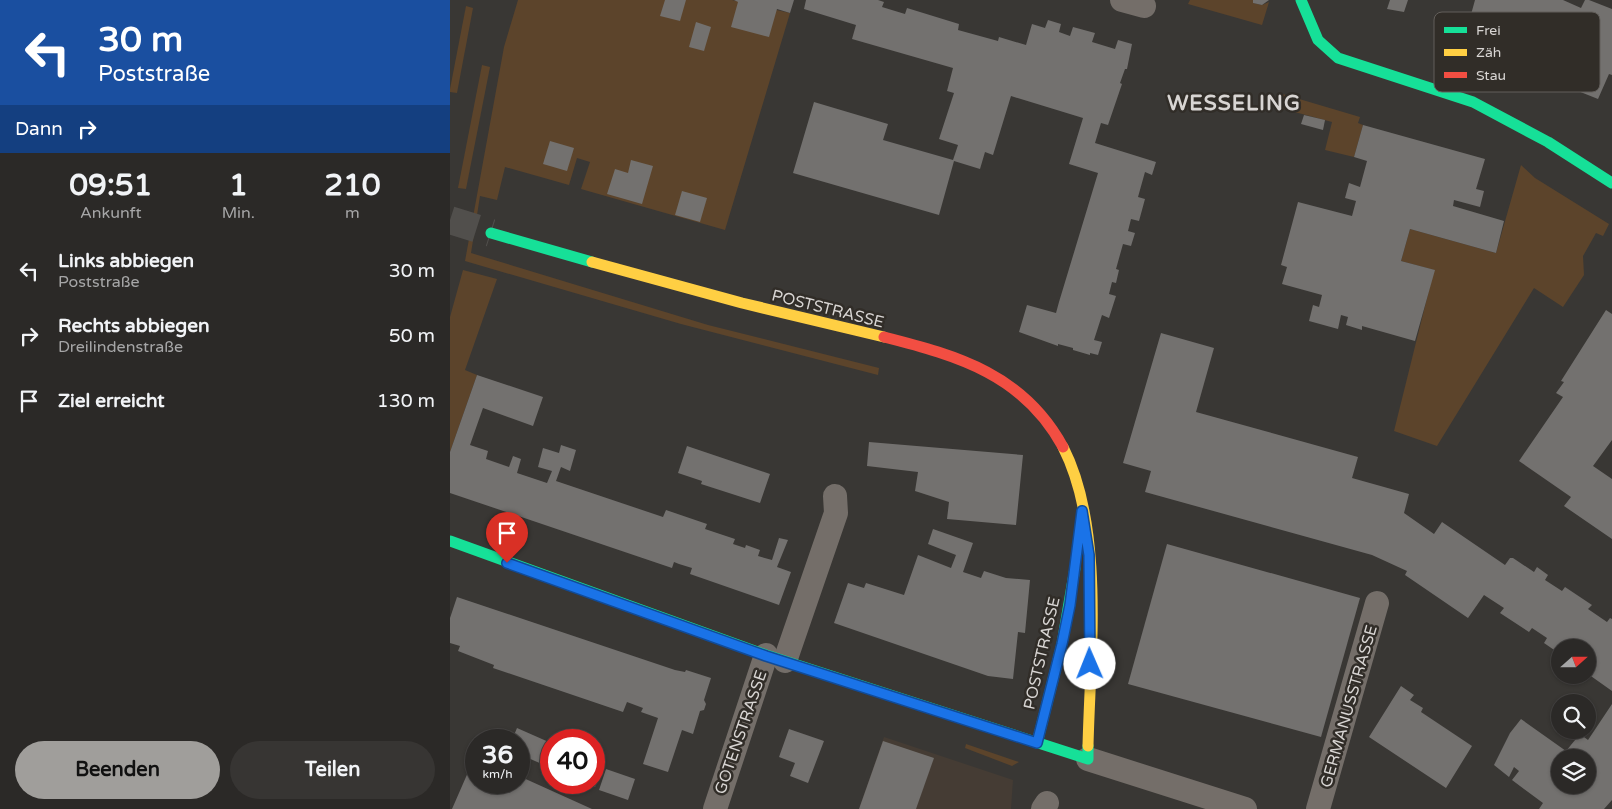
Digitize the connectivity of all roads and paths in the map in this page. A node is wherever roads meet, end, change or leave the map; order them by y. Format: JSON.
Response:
{"nodes":[{"id":1,"x":1301,"y":0,"type":"edge"},
{"id":2,"x":1434,"y":89,"type":"edge"},
{"id":3,"x":1442,"y":92,"type":"edge"},
{"id":4,"x":1612,"y":183,"type":"edge"},
{"id":5,"x":491,"y":233,"type":"tunnel mouth"},
{"id":6,"x":835,"y":496,"type":"dead end"},
{"id":7,"x":1082,"y":511,"type":"junction"},
{"id":8,"x":450,"y":541,"type":"edge"},
{"id":9,"x":470,"y":549,"type":"junction"},
{"id":10,"x":457,"y":554,"type":"dead end"},
{"id":11,"x":1377,"y":604,"type":"dead end"},
{"id":12,"x":776,"y":658,"type":"junction"},
{"id":13,"x":1037,"y":743,"type":"junction"},
{"id":14,"x":1088,"y":759,"type":"junction"},
{"id":15,"x":715,"y":809,"type":"edge"},
{"id":16,"x":1245,"y":809,"type":"edge"},
{"id":17,"x":1318,"y":809,"type":"edge"}],
"edges":[{"from":1,"to":2,"type":"street"},
{"from":3,"to":4,"type":"street"},
{"from":5,"to":7,"type":"street","name":"POSTSTRASSE"},
{"from":6,"to":12,"type":"street","name":"GOTENSTRASSE"},
{"from":7,"to":13,"type":"street","name":"POSTSTRASSE"},
{"from":7,"to":14,"type":"street","name":"POSTSTRASSE"},
{"from":8,"to":9,"type":"street"},
{"from":9,"to":10,"type":"street"},
{"from":9,"to":12,"type":"street"},
{"from":11,"to":17,"type":"street","name":"GERMANUSSTRASSE"},
{"from":12,"to":13,"type":"street"},
{"from":12,"to":15,"type":"street","name":"GOTENSTRASSE"},
{"from":13,"to":14,"type":"street"},
{"from":14,"to":16,"type":"street"}]}
